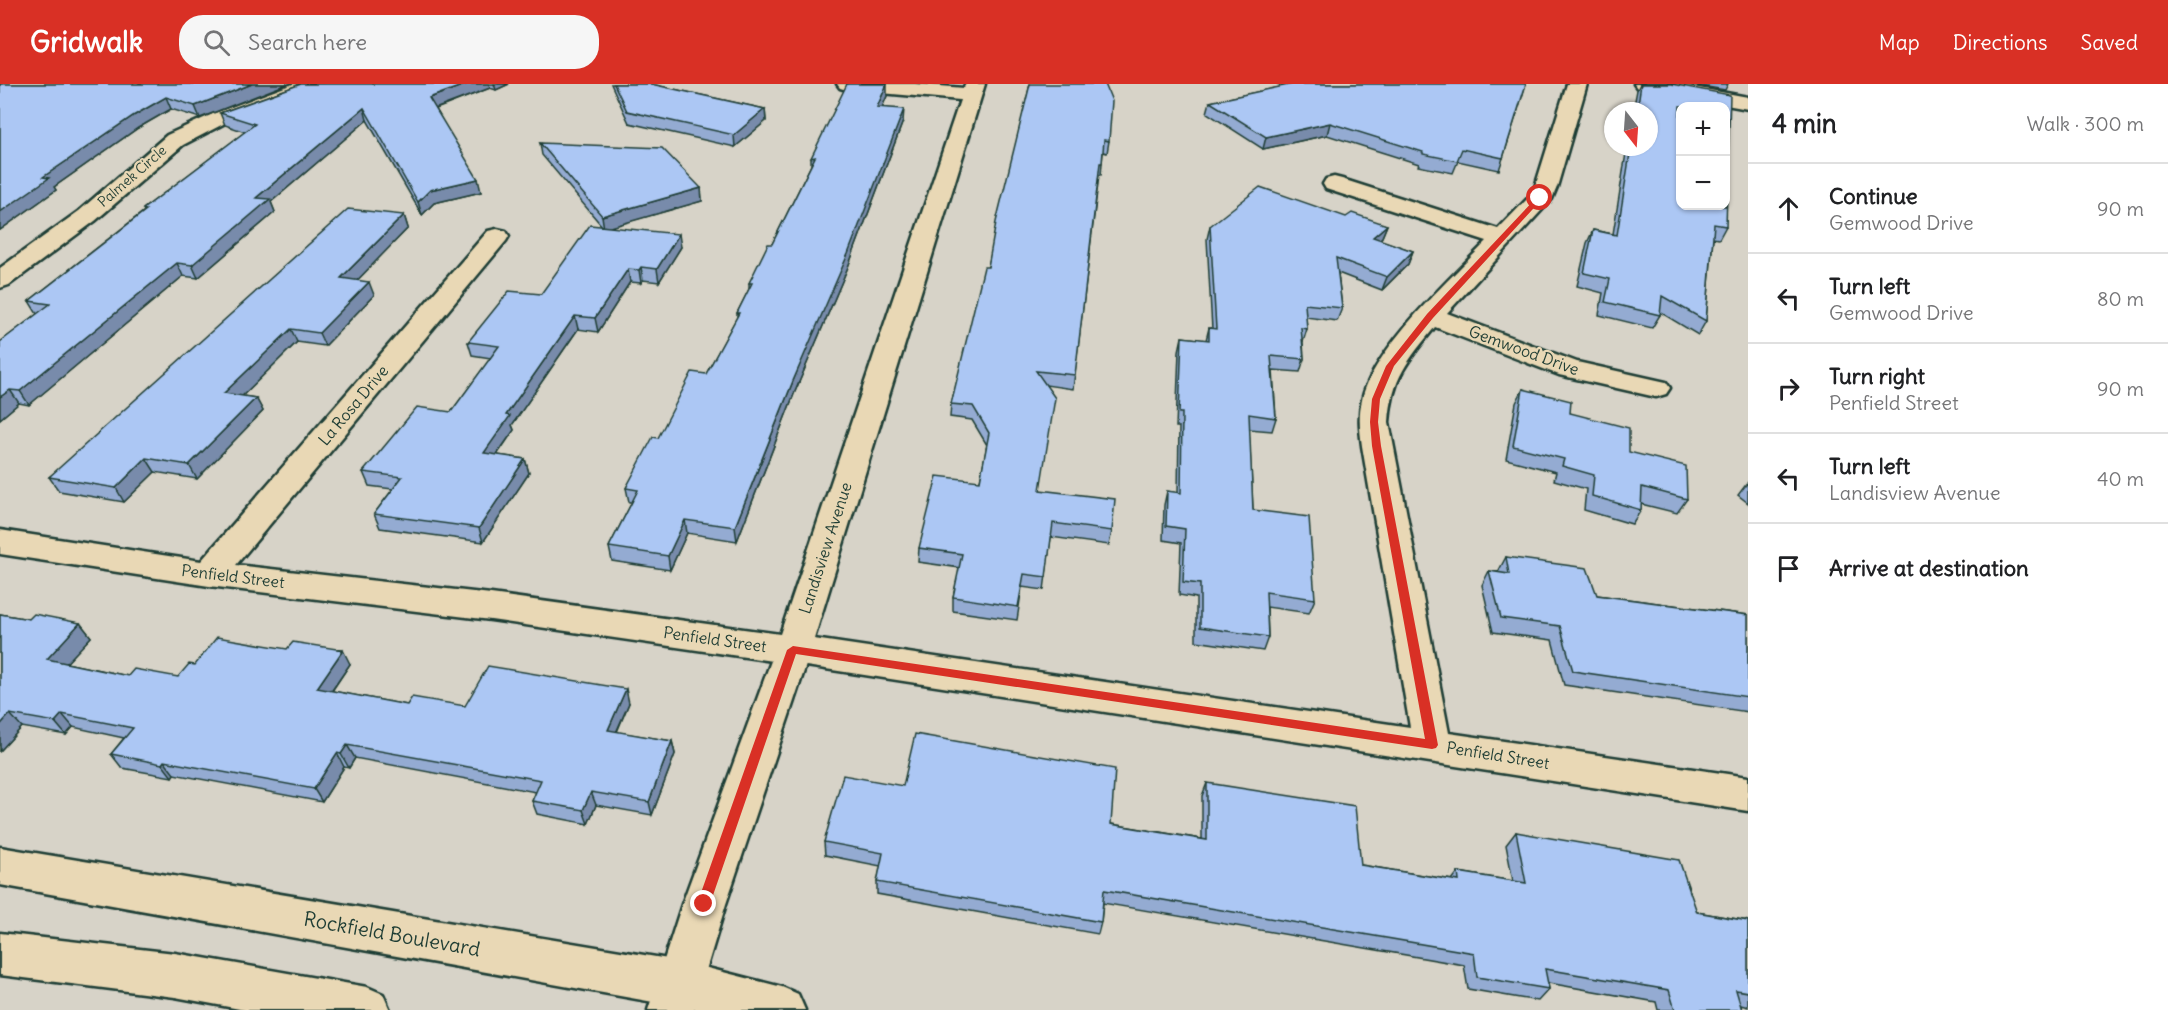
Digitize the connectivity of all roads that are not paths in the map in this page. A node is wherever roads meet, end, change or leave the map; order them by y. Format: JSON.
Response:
{"nodes":[{"id":1,"x":312,"y":84,"type":"edge"},
{"id":2,"x":847,"y":84,"type":"edge"},
{"id":3,"x":1577,"y":84,"type":"edge"},
{"id":4,"x":1644,"y":84,"type":"edge"},
{"id":5,"x":973,"y":89,"type":"edge"},
{"id":6,"x":1748,"y":103,"type":"edge"},
{"id":7,"x":1334,"y":184,"type":"dead end"},
{"id":8,"x":497,"y":236,"type":"dead end"},
{"id":9,"x":1502,"y":238,"type":"junction"},
{"id":10,"x":0,"y":280,"type":"edge"},
{"id":11,"x":1430,"y":316,"type":"junction"},
{"id":12,"x":1656,"y":388,"type":"dead end"},
{"id":13,"x":0,"y":542,"type":"edge"},
{"id":14,"x":209,"y":574,"type":"junction"},
{"id":15,"x":793,"y":650,"type":"junction"},
{"id":16,"x":1432,"y":745,"type":"junction"},
{"id":17,"x":1748,"y":794,"type":"edge"},
{"id":18,"x":0,"y":866,"type":"edge"},
{"id":19,"x":0,"y":954,"type":"edge"},
{"id":20,"x":675,"y":997,"type":"edge"},
{"id":21,"x":367,"y":1010,"type":"edge"},
{"id":22,"x":782,"y":1010,"type":"edge"}],
"edges":[{"from":1,"to":10,"type":"street","name":"Palmek Circle"},
{"from":2,"to":5,"type":"street"},
{"from":3,"to":9,"type":"street"},
{"from":4,"to":6,"type":"street"},
{"from":5,"to":15,"type":"street","name":"Landisview Avenue"},
{"from":7,"to":9,"type":"street"},
{"from":8,"to":14,"type":"street","name":"La Rosa Drive"},
{"from":9,"to":11,"type":"street"},
{"from":11,"to":12,"type":"street","name":"Gemwood Drive"},
{"from":11,"to":16,"type":"street"},
{"from":13,"to":14,"type":"street","name":"Penfield Street"},
{"from":14,"to":15,"type":"street","name":"Penfield Street"},
{"from":15,"to":16,"type":"street","name":"Penfield Street"},
{"from":15,"to":20,"type":"street","name":"Landisview Avenue"},
{"from":16,"to":17,"type":"street","name":"Penfield Street"},
{"from":18,"to":20,"type":"street","name":"Rockfield Boulevard"},
{"from":19,"to":21,"type":"street"},
{"from":20,"to":22,"type":"street","name":"Rockfield Boulevard"}]}
